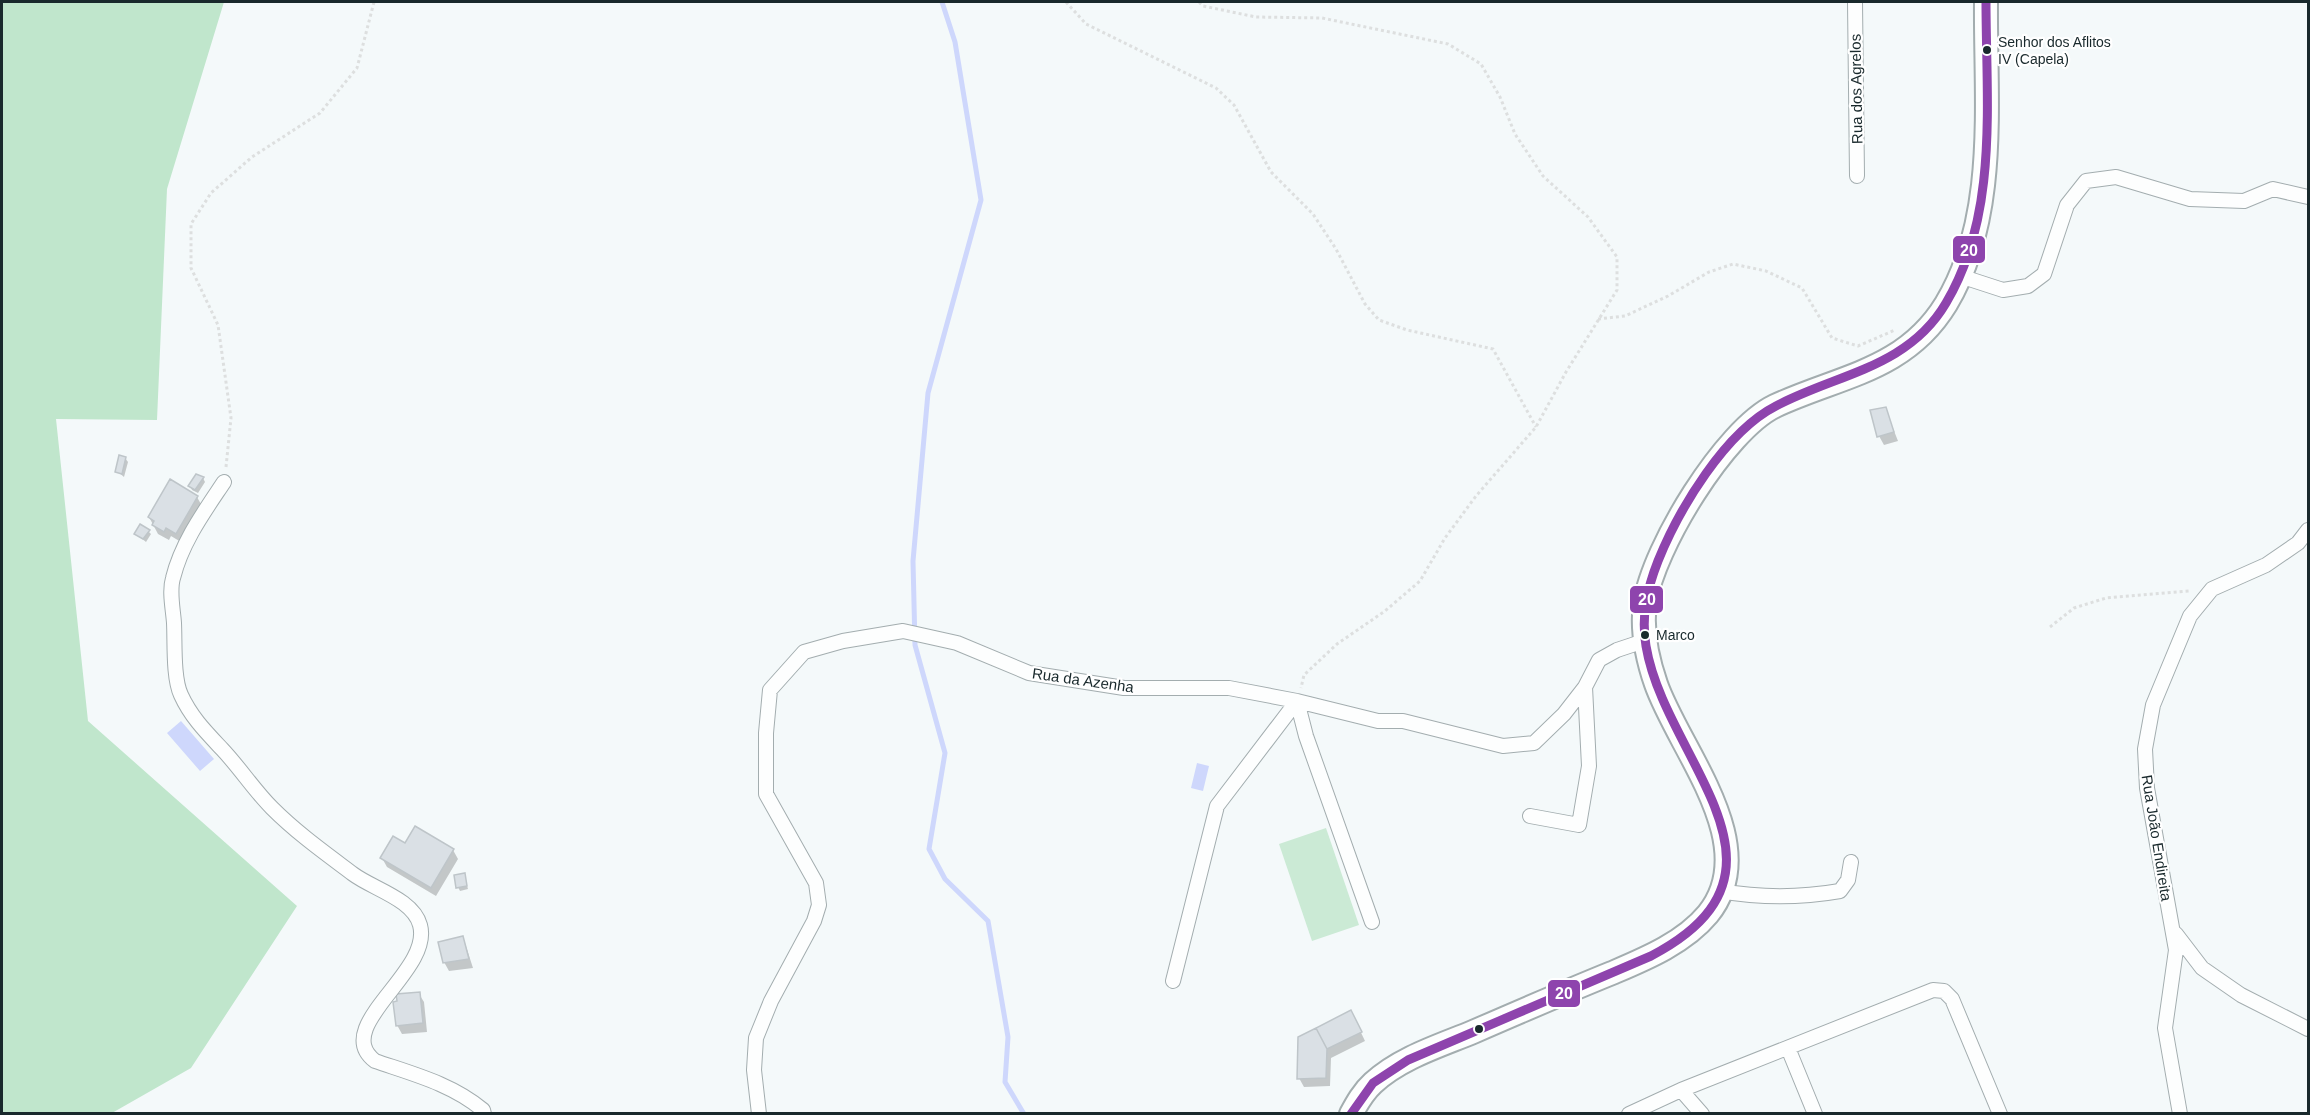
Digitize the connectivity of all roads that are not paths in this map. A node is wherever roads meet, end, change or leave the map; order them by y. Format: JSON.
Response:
{"nodes":[{"id":1,"x":1855,"y":2,"type":"edge"},
{"id":2,"x":1986,"y":2,"type":"edge"},
{"id":3,"x":1857,"y":176,"type":"dead end"},
{"id":4,"x":2308,"y":197,"type":"edge"},
{"id":5,"x":1960,"y":276,"type":"junction"},
{"id":6,"x":224,"y":482,"type":"road end"},
{"id":7,"x":2308,"y":530,"type":"edge"},
{"id":8,"x":1644,"y":641,"type":"junction"},
{"id":9,"x":1585,"y":687,"type":"junction"},
{"id":10,"x":1297,"y":701,"type":"junction"},
{"id":11,"x":1530,"y":816,"type":"dead end"},
{"id":12,"x":1851,"y":862,"type":"dead end"},
{"id":13,"x":1720,"y":891,"type":"junction"},
{"id":14,"x":1372,"y":922,"type":"dead end"},
{"id":15,"x":2172,"y":929,"type":"junction"},
{"id":16,"x":1173,"y":981,"type":"dead end"},
{"id":17,"x":2308,"y":1029,"type":"edge"},
{"id":18,"x":1788,"y":1048,"type":"junction"},
{"id":19,"x":1681,"y":1090,"type":"junction"},
{"id":20,"x":484,"y":1113,"type":"edge"},
{"id":21,"x":759,"y":1113,"type":"edge"},
{"id":22,"x":1351,"y":1113,"type":"edge"},
{"id":23,"x":1629,"y":1113,"type":"edge"},
{"id":24,"x":1702,"y":1113,"type":"edge"},
{"id":25,"x":1815,"y":1113,"type":"edge"},
{"id":26,"x":2000,"y":1113,"type":"edge"},
{"id":27,"x":2180,"y":1113,"type":"edge"}],
"edges":[{"from":1,"to":3,"type":"street","name":"Rua dos Agrelos"},
{"from":2,"to":5,"type":"main road"},
{"from":4,"to":5,"type":"street"},
{"from":5,"to":8,"type":"main road"},
{"from":6,"to":20,"type":"street"},
{"from":7,"to":15,"type":"street","name":"Rua João Endireita"},
{"from":8,"to":9,"type":"street","name":"Rua da Azenha"},
{"from":8,"to":13,"type":"main road"},
{"from":9,"to":10,"type":"street","name":"Rua da Azenha"},
{"from":9,"to":11,"type":"street"},
{"from":10,"to":14,"type":"street"},
{"from":10,"to":16,"type":"street"},
{"from":10,"to":21,"type":"street","name":"Rua da Azenha"},
{"from":12,"to":13,"type":"street"},
{"from":13,"to":22,"type":"main road"},
{"from":15,"to":17,"type":"street"},
{"from":15,"to":27,"type":"street","name":"Rua João Endireita"},
{"from":18,"to":19,"type":"street"},
{"from":18,"to":25,"type":"street"},
{"from":18,"to":26,"type":"street"},
{"from":19,"to":23,"type":"street"},
{"from":19,"to":24,"type":"street"}]}
